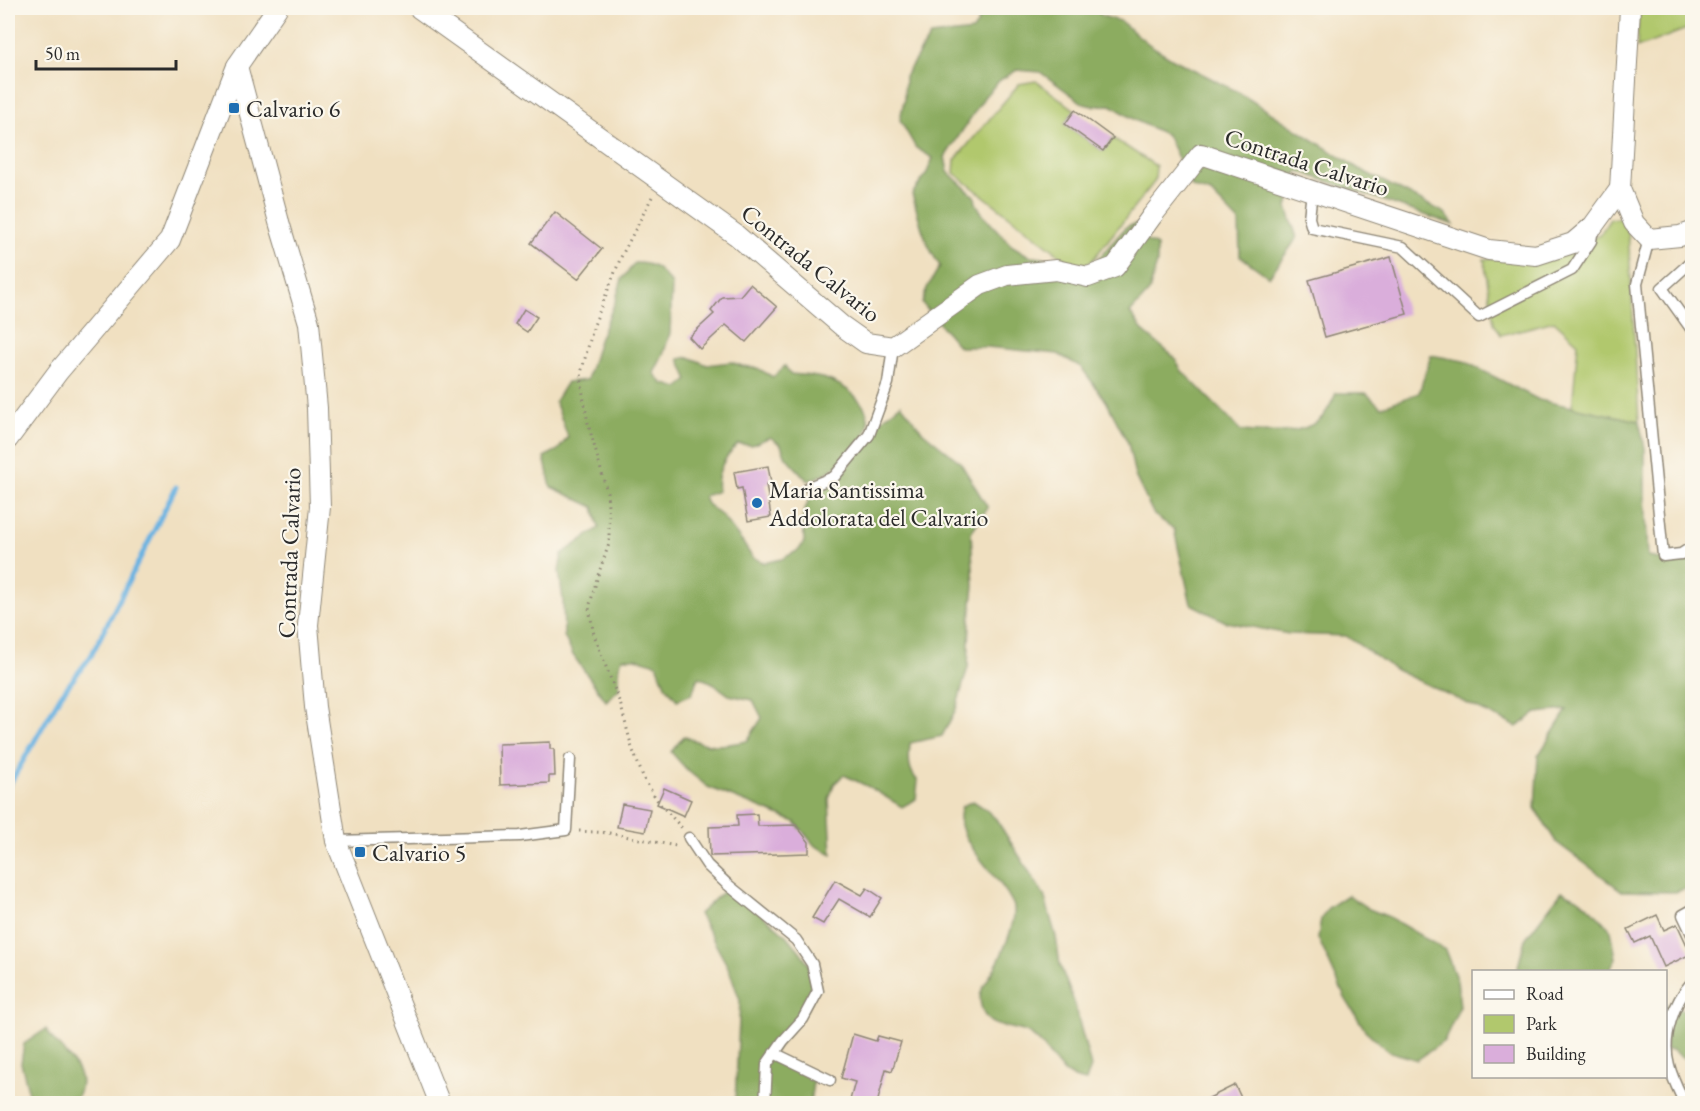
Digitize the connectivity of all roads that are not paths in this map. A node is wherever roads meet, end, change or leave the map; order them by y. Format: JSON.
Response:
{"nodes":[{"id":1,"x":277,"y":8,"type":"edge"},
{"id":2,"x":419,"y":8,"type":"edge"},
{"id":3,"x":1630,"y":8,"type":"edge"},
{"id":4,"x":237,"y":66,"type":"junction"},
{"id":5,"x":1620,"y":189,"type":"junction"},
{"id":6,"x":1312,"y":191,"type":"junction"},
{"id":7,"x":1593,"y":226,"type":"junction"},
{"id":8,"x":1692,"y":231,"type":"edge"},
{"id":9,"x":1649,"y":239,"type":"junction"},
{"id":10,"x":1692,"y":261,"type":"edge"},
{"id":11,"x":1692,"y":330,"type":"edge"},
{"id":12,"x":893,"y":347,"type":"junction"},
{"id":13,"x":8,"y":439,"type":"edge"},
{"id":14,"x":808,"y":488,"type":"dead end"},
{"id":15,"x":1692,"y":547,"type":"edge"},
{"id":16,"x":570,"y":759,"type":"dead end"},
{"id":17,"x":689,"y":838,"type":"road end"},
{"id":18,"x":336,"y":841,"type":"junction"},
{"id":19,"x":1692,"y":910,"type":"edge"},
{"id":20,"x":1692,"y":934,"type":"edge"},
{"id":21,"x":1692,"y":982,"type":"edge"},
{"id":22,"x":774,"y":1053,"type":"junction"},
{"id":23,"x":830,"y":1080,"type":"dead end"},
{"id":24,"x":440,"y":1104,"type":"edge"},
{"id":25,"x":765,"y":1104,"type":"edge"},
{"id":26,"x":1685,"y":1104,"type":"edge"}],
"edges":[{"from":1,"to":4,"type":"street"},
{"from":2,"to":12,"type":"street","name":"Contrada Calvario"},
{"from":3,"to":5,"type":"street"},
{"from":4,"to":13,"type":"street"},
{"from":4,"to":18,"type":"street","name":"Contrada Calvario"},
{"from":5,"to":7,"type":"street","name":"Contrada Calvario"},
{"from":5,"to":9,"type":"street"},
{"from":6,"to":7,"type":"street","name":"Contrada Calvario"},
{"from":6,"to":7,"type":"lane"},
{"from":6,"to":12,"type":"street","name":"Contrada Calvario"},
{"from":8,"to":9,"type":"street"},
{"from":9,"to":15,"type":"lane"},
{"from":10,"to":11,"type":"lane"},
{"from":12,"to":14,"type":"lane"},
{"from":16,"to":18,"type":"lane"},
{"from":17,"to":22,"type":"lane"},
{"from":18,"to":24,"type":"street","name":"Contrada Calvario"},
{"from":19,"to":20,"type":"lane"},
{"from":21,"to":26,"type":"lane"},
{"from":22,"to":23,"type":"lane"},
{"from":22,"to":25,"type":"lane"}]}
